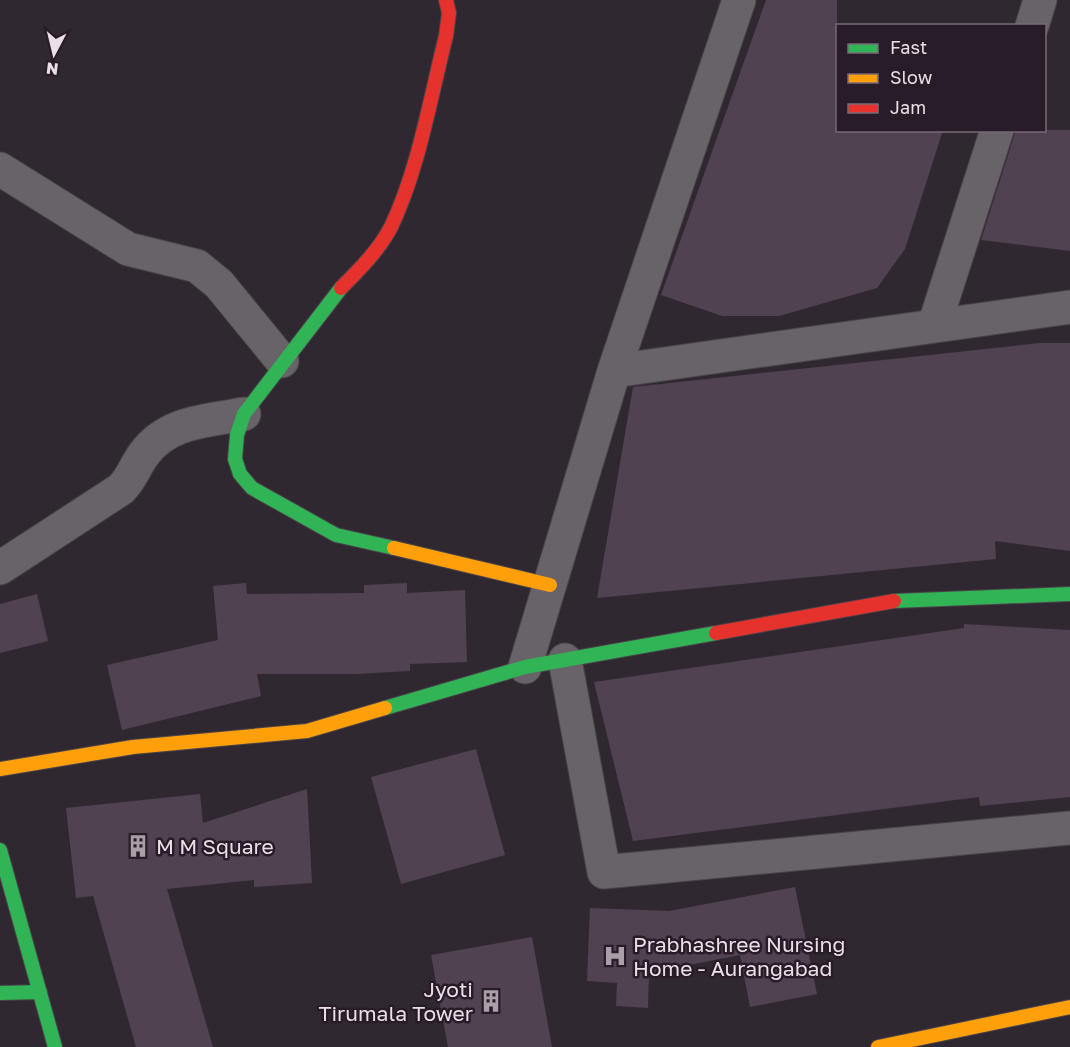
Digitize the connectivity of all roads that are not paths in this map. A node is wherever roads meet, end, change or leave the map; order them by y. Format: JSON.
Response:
{"nodes":[{"id":1,"x":446,"y":0,"type":"edge"},
{"id":2,"x":739,"y":0,"type":"edge"},
{"id":3,"x":1040,"y":0,"type":"edge"},
{"id":4,"x":1033,"y":24,"type":"edge"},
{"id":5,"x":996,"y":132,"type":"edge"},
{"id":6,"x":0,"y":169,"type":"edge"},
{"id":7,"x":1070,"y":307,"type":"edge"},
{"id":8,"x":934,"y":326,"type":"junction"},
{"id":9,"x":282,"y":361,"type":"junction"},
{"id":10,"x":614,"y":371,"type":"junction"},
{"id":11,"x":244,"y":414,"type":"junction"},
{"id":12,"x":0,"y":568,"type":"edge"},
{"id":13,"x":550,"y":585,"type":"junction"},
{"id":14,"x":1070,"y":594,"type":"edge"},
{"id":15,"x":566,"y":660,"type":"junction"},
{"id":16,"x":525,"y":667,"type":"junction"},
{"id":17,"x":0,"y":769,"type":"edge"},
{"id":18,"x":1070,"y":828,"type":"edge"},
{"id":19,"x":0,"y":850,"type":"edge"},
{"id":20,"x":40,"y":992,"type":"junction"},
{"id":21,"x":0,"y":993,"type":"edge"},
{"id":22,"x":1070,"y":1007,"type":"edge"},
{"id":23,"x":55,"y":1047,"type":"edge"},
{"id":24,"x":878,"y":1047,"type":"edge"}],
"edges":[{"from":1,"to":9,"type":"street"},
{"from":2,"to":10,"type":"street"},
{"from":3,"to":4,"type":"street"},
{"from":5,"to":8,"type":"street"},
{"from":6,"to":9,"type":"street"},
{"from":7,"to":8,"type":"street"},
{"from":8,"to":10,"type":"street"},
{"from":9,"to":11,"type":"street"},
{"from":10,"to":13,"type":"street"},
{"from":11,"to":12,"type":"street"},
{"from":11,"to":13,"type":"street"},
{"from":13,"to":16,"type":"street"},
{"from":14,"to":15,"type":"street"},
{"from":15,"to":16,"type":"street"},
{"from":15,"to":18,"type":"street"},
{"from":16,"to":17,"type":"street"},
{"from":19,"to":20,"type":"street"},
{"from":20,"to":21,"type":"street"},
{"from":20,"to":23,"type":"street"},
{"from":22,"to":24,"type":"street"}]}
